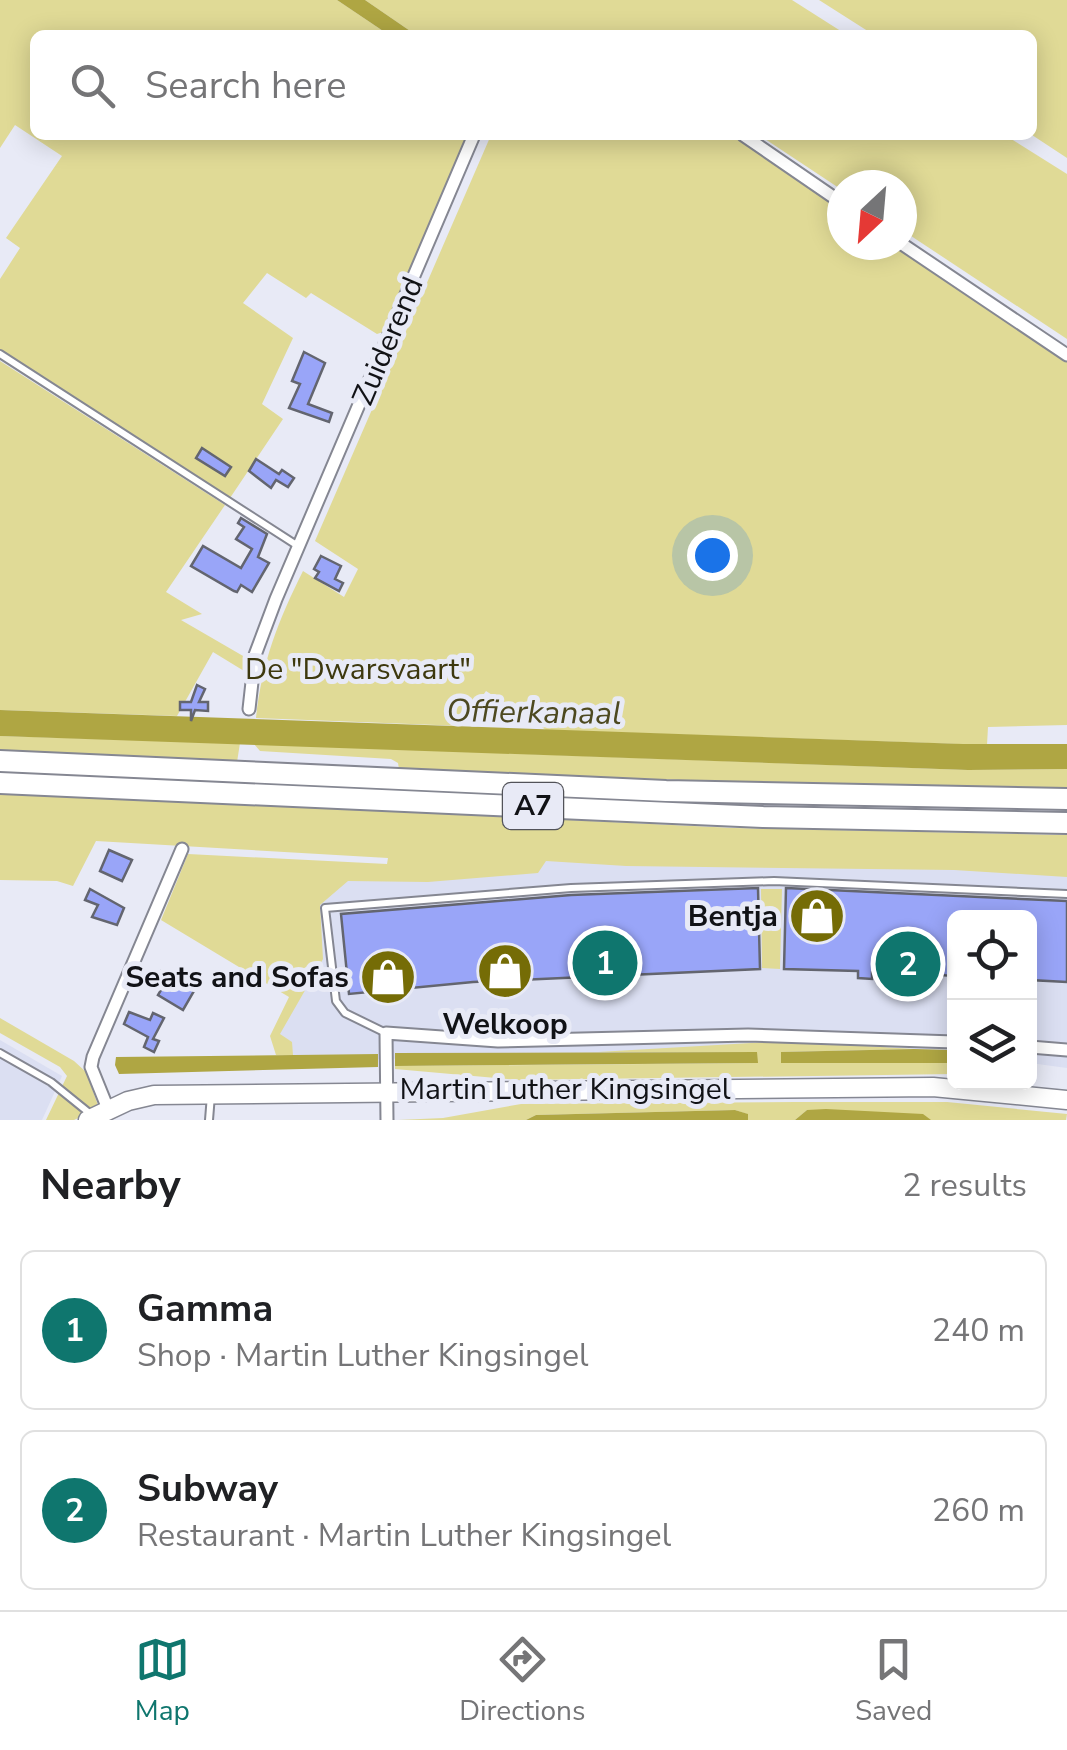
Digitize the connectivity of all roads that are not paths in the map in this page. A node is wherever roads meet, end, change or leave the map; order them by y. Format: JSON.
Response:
{"nodes":[{"id":1,"x":472,"y":140,"type":"edge"},
{"id":2,"x":750,"y":140,"type":"edge"},
{"id":3,"x":827,"y":193,"type":"edge"},
{"id":4,"x":917,"y":254,"type":"edge"},
{"id":5,"x":0,"y":354,"type":"edge"},
{"id":6,"x":1067,"y":355,"type":"edge"},
{"id":7,"x":299,"y":546,"type":"junction"},
{"id":8,"x":250,"y":702,"type":"dead end"},
{"id":9,"x":0,"y":761,"type":"edge"},
{"id":10,"x":0,"y":783,"type":"edge"},
{"id":11,"x":1067,"y":799,"type":"edge"},
{"id":12,"x":1067,"y":823,"type":"edge"},
{"id":13,"x":182,"y":849,"type":"dead end"},
{"id":14,"x":1067,"y":894,"type":"edge"},
{"id":15,"x":386,"y":1033,"type":"junction"},
{"id":16,"x":947,"y":1042,"type":"edge"},
{"id":17,"x":1037,"y":1048,"type":"edge"},
{"id":18,"x":1067,"y":1050,"type":"edge"},
{"id":19,"x":0,"y":1053,"type":"edge"},
{"id":20,"x":211,"y":1094,"type":"junction"},
{"id":21,"x":388,"y":1094,"type":"junction"},
{"id":22,"x":1067,"y":1100,"type":"edge"},
{"id":23,"x":97,"y":1115,"type":"edge"},
{"id":24,"x":209,"y":1120,"type":"edge"},
{"id":25,"x":387,"y":1120,"type":"edge"}],
"edges":[{"from":1,"to":7,"type":"street","name":"Zuiderend"},
{"from":2,"to":3,"type":"street"},
{"from":4,"to":6,"type":"street"},
{"from":5,"to":7,"type":"lane"},
{"from":7,"to":8,"type":"street","name":"Zuiderend"},
{"from":9,"to":11,"type":"highway","number":"A7"},
{"from":10,"to":12,"type":"highway","number":"A7"},
{"from":13,"to":23,"type":"street"},
{"from":14,"to":15,"type":"lane"},
{"from":15,"to":16,"type":"street","name":"Martin Luther Kingsingel"},
{"from":15,"to":21,"type":"street","name":"Martin Luther Kingsingel"},
{"from":17,"to":18,"type":"street"},
{"from":19,"to":23,"type":"lane"},
{"from":20,"to":21,"type":"street"},
{"from":20,"to":23,"type":"street"},
{"from":20,"to":24,"type":"lane"},
{"from":21,"to":22,"type":"street","name":"Martin Luther Kingsingel"},
{"from":21,"to":25,"type":"street"}]}
